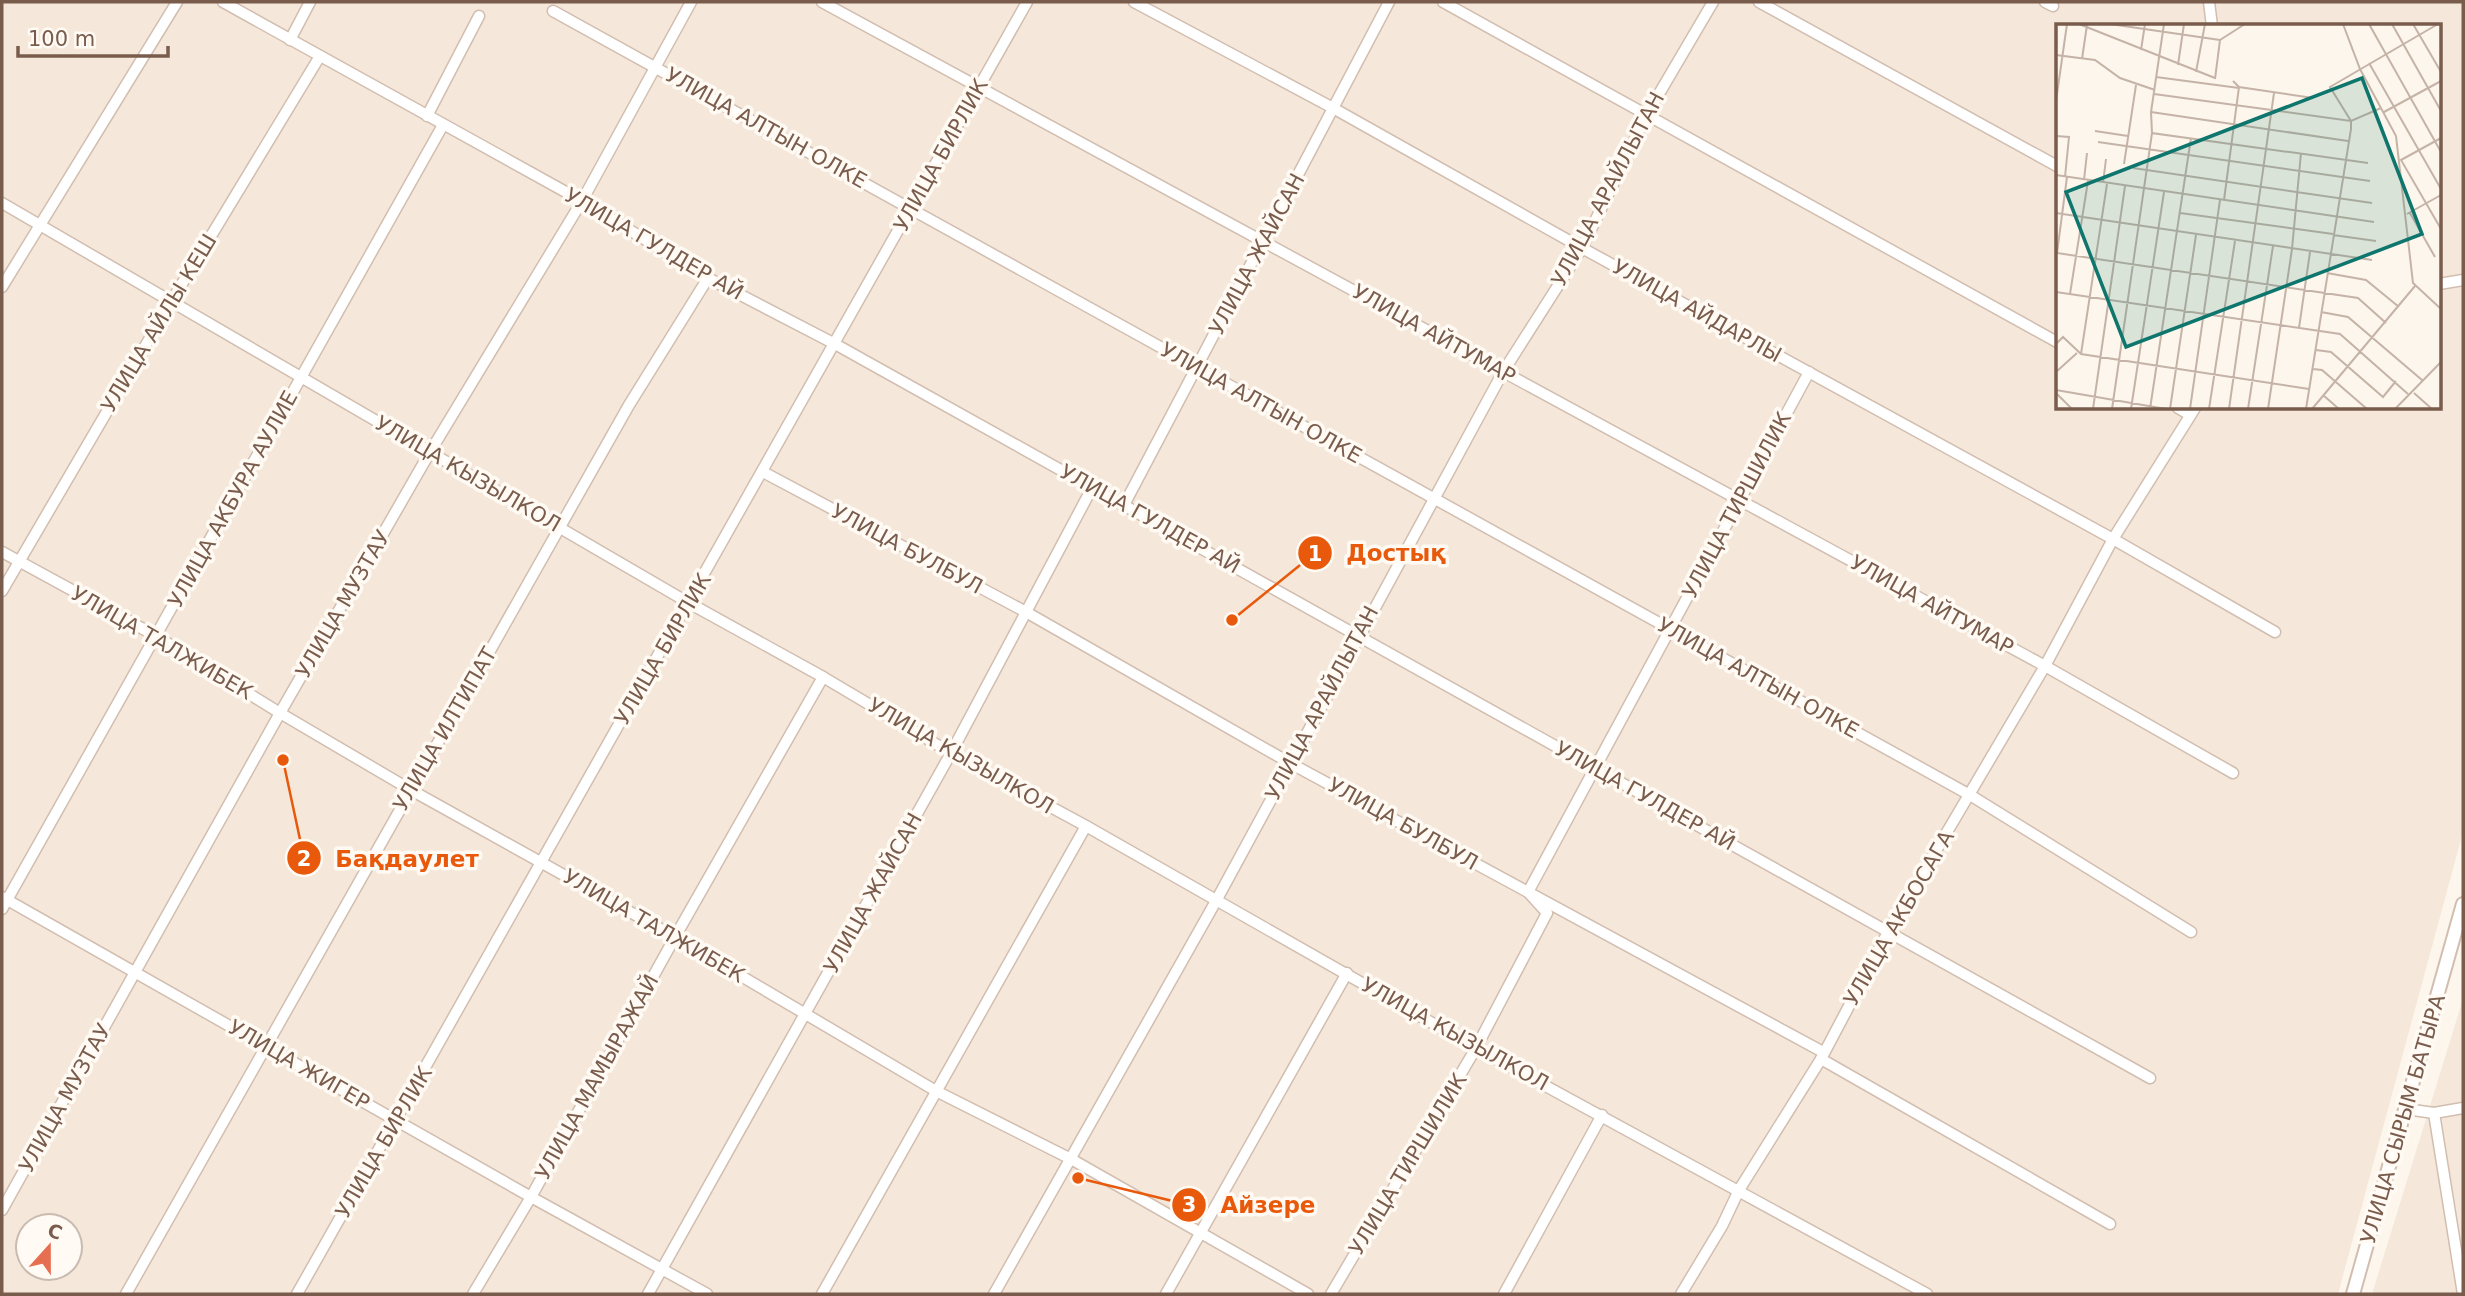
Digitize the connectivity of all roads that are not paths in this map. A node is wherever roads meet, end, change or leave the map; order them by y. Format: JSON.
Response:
{"nodes":[{"id":1,"x":177,"y":2,"type":"edge"},
{"id":2,"x":223,"y":2,"type":"edge"},
{"id":3,"x":310,"y":2,"type":"edge"},
{"id":4,"x":691,"y":2,"type":"edge"},
{"id":5,"x":822,"y":2,"type":"edge"},
{"id":6,"x":1027,"y":2,"type":"edge"},
{"id":7,"x":1134,"y":2,"type":"edge"},
{"id":8,"x":1388,"y":2,"type":"edge"},
{"id":9,"x":1443,"y":2,"type":"edge"},
{"id":10,"x":1713,"y":2,"type":"edge"},
{"id":11,"x":1759,"y":2,"type":"edge"},
{"id":12,"x":2209,"y":2,"type":"edge"},
{"id":13,"x":552,"y":11,"type":"dead end"},
{"id":14,"x":479,"y":16,"type":"dead end"},
{"id":15,"x":2212,"y":24,"type":"edge"},
{"id":16,"x":290,"y":40,"type":"junction"},
{"id":17,"x":320,"y":56,"type":"junction"},
{"id":18,"x":655,"y":67,"type":"junction"},
{"id":19,"x":979,"y":87,"type":"junction"},
{"id":20,"x":1333,"y":108,"type":"junction"},
{"id":21,"x":427,"y":116,"type":"junction"},
{"id":22,"x":1647,"y":116,"type":"junction"},
{"id":23,"x":443,"y":125,"type":"junction"},
{"id":24,"x":2056,"y":165,"type":"edge"},
{"id":25,"x":582,"y":201,"type":"junction"},
{"id":26,"x":2,"y":203,"type":"edge"},
{"id":27,"x":911,"y":209,"type":"junction"},
{"id":28,"x":41,"y":225,"type":"junction"},
{"id":29,"x":1264,"y":242,"type":"junction"},
{"id":30,"x":1582,"y":248,"type":"junction"},
{"id":31,"x":708,"y":278,"type":"junction"},
{"id":32,"x":2463,"y":280,"type":"edge"},
{"id":33,"x":2440,"y":284,"type":"edge"},
{"id":34,"x":2,"y":286,"type":"edge"},
{"id":35,"x":172,"y":302,"type":"junction"},
{"id":36,"x":2056,"y":341,"type":"edge"},
{"id":37,"x":835,"y":344,"type":"junction"},
{"id":38,"x":1197,"y":368,"type":"junction"},
{"id":39,"x":1503,"y":372,"type":"junction"},
{"id":40,"x":1810,"y":372,"type":"junction"},
{"id":41,"x":301,"y":378,"type":"junction"},
{"id":42,"x":2192,"y":411,"type":"edge"},
{"id":43,"x":430,"y":452,"type":"junction"},
{"id":44,"x":763,"y":472,"type":"junction"},
{"id":45,"x":1092,"y":488,"type":"junction"},
{"id":46,"x":1433,"y":498,"type":"junction"},
{"id":47,"x":1740,"y":500,"type":"junction"},
{"id":48,"x":1124,"y":505,"type":"junction"},
{"id":49,"x":559,"y":527,"type":"junction"},
{"id":50,"x":2113,"y":539,"type":"junction"},
{"id":51,"x":2,"y":552,"type":"edge"},
{"id":52,"x":18,"y":561,"type":"junction"},
{"id":53,"x":2,"y":592,"type":"edge"},
{"id":54,"x":689,"y":603,"type":"junction"},
{"id":55,"x":1026,"y":612,"type":"junction"},
{"id":56,"x":1670,"y":629,"type":"junction"},
{"id":57,"x":2275,"y":632,"type":"dead end"},
{"id":58,"x":156,"y":636,"type":"junction"},
{"id":59,"x":1358,"y":636,"type":"junction"},
{"id":60,"x":2045,"y":666,"type":"junction"},
{"id":61,"x":823,"y":677,"type":"junction"},
{"id":62,"x":280,"y":713,"type":"junction"},
{"id":63,"x":951,"y":754,"type":"junction"},
{"id":64,"x":1290,"y":763,"type":"junction"},
{"id":65,"x":1595,"y":768,"type":"junction"},
{"id":66,"x":2233,"y":773,"type":"dead end"},
{"id":67,"x":411,"y":790,"type":"junction"},
{"id":68,"x":1970,"y":795,"type":"junction"},
{"id":69,"x":1086,"y":826,"type":"junction"},
{"id":70,"x":542,"y":862,"type":"junction"},
{"id":71,"x":1528,"y":892,"type":"junction"},
{"id":72,"x":1216,"y":901,"type":"junction"},
{"id":73,"x":4,"y":902,"type":"edge"},
{"id":74,"x":2463,"y":904,"type":"edge"},
{"id":75,"x":1888,"y":932,"type":"junction"},
{"id":76,"x":2191,"y":932,"type":"dead end"},
{"id":77,"x":675,"y":937,"type":"junction"},
{"id":78,"x":136,"y":972,"type":"junction"},
{"id":79,"x":1347,"y":973,"type":"junction"},
{"id":80,"x":806,"y":1013,"type":"junction"},
{"id":81,"x":266,"y":1046,"type":"junction"},
{"id":82,"x":1476,"y":1048,"type":"junction"},
{"id":83,"x":1822,"y":1055,"type":"junction"},
{"id":84,"x":2150,"y":1078,"type":"dead end"},
{"id":85,"x":936,"y":1091,"type":"junction"},
{"id":86,"x":2406,"y":1108,"type":"junction"},
{"id":87,"x":2463,"y":1108,"type":"edge"},
{"id":88,"x":2434,"y":1113,"type":"junction"},
{"id":89,"x":1602,"y":1115,"type":"junction"},
{"id":90,"x":396,"y":1121,"type":"junction"},
{"id":91,"x":1071,"y":1159,"type":"junction"},
{"id":92,"x":1739,"y":1190,"type":"junction"},
{"id":93,"x":531,"y":1197,"type":"junction"},
{"id":94,"x":2,"y":1210,"type":"edge"},
{"id":95,"x":2110,"y":1224,"type":"dead end"},
{"id":96,"x":1201,"y":1235,"type":"junction"},
{"id":97,"x":662,"y":1269,"type":"junction"},
{"id":98,"x":126,"y":1294,"type":"edge"},
{"id":99,"x":297,"y":1294,"type":"edge"},
{"id":100,"x":473,"y":1294,"type":"edge"},
{"id":101,"x":648,"y":1294,"type":"edge"},
{"id":102,"x":707,"y":1294,"type":"edge"},
{"id":103,"x":822,"y":1294,"type":"edge"},
{"id":104,"x":994,"y":1294,"type":"edge"},
{"id":105,"x":1166,"y":1294,"type":"edge"},
{"id":106,"x":1308,"y":1294,"type":"edge"},
{"id":107,"x":1331,"y":1294,"type":"edge"},
{"id":108,"x":1504,"y":1294,"type":"edge"},
{"id":109,"x":1681,"y":1294,"type":"edge"},
{"id":110,"x":1927,"y":1294,"type":"edge"},
{"id":111,"x":2353,"y":1294,"type":"edge"},
{"id":112,"x":2463,"y":1294,"type":"edge"}],
"edges":[{"from":1,"to":28,"type":"street"},
{"from":2,"to":16,"type":"street","name":"УЛИЦА ГУЛДЕР АЙ"},
{"from":3,"to":16,"type":"street"},
{"from":4,"to":18,"type":"street","name":"УЛИЦА МУЗТАУ"},
{"from":5,"to":19,"type":"street","name":"УЛИЦА АЙТУМАР"},
{"from":6,"to":19,"type":"street","name":"УЛИЦА БИРЛИК"},
{"from":7,"to":20,"type":"street","name":"УЛИЦА АЙДАРЛЫ"},
{"from":8,"to":20,"type":"street","name":"УЛИЦА ЖАЙСАН"},
{"from":9,"to":22,"type":"street"},
{"from":10,"to":22,"type":"street","name":"УЛИЦА АРАЙЛЫТАН"},
{"from":11,"to":24,"type":"street"},
{"from":12,"to":15,"type":"street"},
{"from":13,"to":18,"type":"street","name":"УЛИЦА АЛТЫН ОЛКЕ"},
{"from":14,"to":21,"type":"street"},
{"from":16,"to":17,"type":"street","name":"УЛИЦА ГУЛДЕР АЙ"},
{"from":17,"to":21,"type":"street","name":"УЛИЦА ГУЛДЕР АЙ"},
{"from":17,"to":35,"type":"street","name":"УЛИЦА АЙЛЫ КЕШ"},
{"from":18,"to":25,"type":"street","name":"УЛИЦА МУЗТАУ"},
{"from":18,"to":27,"type":"street","name":"УЛИЦА АЛТЫН ОЛКЕ"},
{"from":19,"to":27,"type":"street","name":"УЛИЦА БИРЛИК"},
{"from":19,"to":29,"type":"street","name":"УЛИЦА АЙТУМАР"},
{"from":20,"to":29,"type":"street","name":"УЛИЦА ЖАЙСАН"},
{"from":20,"to":30,"type":"street","name":"УЛИЦА АЙДАРЛЫ"},
{"from":21,"to":23,"type":"street","name":"УЛИЦА ГУЛДЕР АЙ"},
{"from":22,"to":30,"type":"street","name":"УЛИЦА АРАЙЛЫТАН"},
{"from":22,"to":36,"type":"street"},
{"from":23,"to":25,"type":"street","name":"УЛИЦА ГУЛДЕР АЙ"},
{"from":23,"to":41,"type":"street","name":"УЛИЦА АКБУРА АУЛИЕ"},
{"from":25,"to":31,"type":"street","name":"УЛИЦА ГУЛДЕР АЙ"},
{"from":25,"to":43,"type":"street","name":"УЛИЦА МУЗТАУ"},
{"from":26,"to":28,"type":"street","name":"УЛИЦА КЫЗЫЛКОЛ"},
{"from":27,"to":37,"type":"street","name":"УЛИЦА БИРЛИК"},
{"from":27,"to":38,"type":"street","name":"УЛИЦА АЛТЫН ОЛКЕ"},
{"from":28,"to":34,"type":"street"},
{"from":28,"to":35,"type":"street","name":"УЛИЦА КЫЗЫЛКОЛ"},
{"from":29,"to":38,"type":"street","name":"УЛИЦА ЖАЙСАН"},
{"from":29,"to":39,"type":"street","name":"УЛИЦА АЙТУМАР"},
{"from":30,"to":39,"type":"street","name":"УЛИЦА АРАЙЛЫТАН"},
{"from":30,"to":40,"type":"street","name":"УЛИЦА АЙДАРЛЫ"},
{"from":31,"to":37,"type":"street","name":"УЛИЦА ГУЛДЕР АЙ"},
{"from":31,"to":49,"type":"street","name":"УЛИЦА ИЛТИПАТ"},
{"from":32,"to":33,"type":"street"},
{"from":35,"to":41,"type":"street","name":"УЛИЦА КЫЗЫЛКОЛ"},
{"from":35,"to":52,"type":"street","name":"УЛИЦА АЙЛЫ КЕШ"},
{"from":37,"to":44,"type":"street","name":"УЛИЦА БИРЛИК"},
{"from":37,"to":45,"type":"street","name":"УЛИЦА ГУЛДЕР АЙ"},
{"from":38,"to":46,"type":"street","name":"УЛИЦА АЛТЫН ОЛКЕ"},
{"from":38,"to":48,"type":"street","name":"УЛИЦА ЖАЙСАН"},
{"from":39,"to":46,"type":"street","name":"УЛИЦА АРАЙЛЫТАН"},
{"from":39,"to":47,"type":"street","name":"УЛИЦА АЙТУМАР"},
{"from":40,"to":47,"type":"street","name":"УЛИЦА ТИРШИЛИК"},
{"from":40,"to":50,"type":"street","name":"УЛИЦА АЙДАРЛЫ"},
{"from":41,"to":43,"type":"street","name":"УЛИЦА КЫЗЫЛКОЛ"},
{"from":41,"to":58,"type":"street","name":"УЛИЦА АКБУРА АУЛИЕ"},
{"from":42,"to":50,"type":"street","name":"УЛИЦА АКБОСАГА"},
{"from":43,"to":49,"type":"street","name":"УЛИЦА КЫЗЫЛКОЛ"},
{"from":43,"to":62,"type":"street","name":"УЛИЦА МУЗТАУ"},
{"from":44,"to":54,"type":"street","name":"УЛИЦА БИРЛИК"},
{"from":44,"to":55,"type":"street","name":"УЛИЦА БУЛБУЛ"},
{"from":45,"to":48,"type":"street","name":"УЛИЦА ГУЛДЕР АЙ"},
{"from":45,"to":55,"type":"street","name":"УЛИЦА ЖАЙСАН"},
{"from":46,"to":56,"type":"street","name":"УЛИЦА АЛТЫН ОЛКЕ"},
{"from":46,"to":59,"type":"street","name":"УЛИЦА АРАЙЛЫТАН"},
{"from":47,"to":56,"type":"street","name":"УЛИЦА ТИРШИЛИК"},
{"from":47,"to":60,"type":"street","name":"УЛИЦА АЙТУМАР"},
{"from":48,"to":59,"type":"street","name":"УЛИЦА ГУЛДЕР АЙ"},
{"from":49,"to":54,"type":"street","name":"УЛИЦА КЫЗЫЛКОЛ"},
{"from":49,"to":67,"type":"street","name":"УЛИЦА ИЛТИПАТ"},
{"from":50,"to":57,"type":"street","name":"УЛИЦА АЙДАРЛЫ"},
{"from":50,"to":60,"type":"street","name":"УЛИЦА АКБОСАГА"},
{"from":51,"to":52,"type":"street","name":"УЛИЦА ТАЛЖИБЕК"},
{"from":52,"to":53,"type":"street","name":"УЛИЦА АЙЛЫ КЕШ"},
{"from":52,"to":58,"type":"street","name":"УЛИЦА ТАЛЖИБЕК"},
{"from":54,"to":61,"type":"street","name":"УЛИЦА КЫЗЫЛКОЛ"},
{"from":54,"to":70,"type":"street","name":"УЛИЦА БИРЛИК"},
{"from":55,"to":63,"type":"street","name":"УЛИЦА ЖАЙСАН"},
{"from":55,"to":64,"type":"street","name":"УЛИЦА БУЛБУЛ"},
{"from":56,"to":65,"type":"street","name":"УЛИЦА ТИРШИЛИК"},
{"from":56,"to":68,"type":"street","name":"УЛИЦА АЛТЫН ОЛКЕ"},
{"from":58,"to":62,"type":"street","name":"УЛИЦА ТАЛЖИБЕК"},
{"from":58,"to":73,"type":"street","name":"УЛИЦА АКБУРА АУЛИЕ"},
{"from":59,"to":64,"type":"street","name":"УЛИЦА АРАЙЛЫТАН"},
{"from":59,"to":65,"type":"street","name":"УЛИЦА ГУЛДЕР АЙ"},
{"from":60,"to":66,"type":"street","name":"УЛИЦА АЙТУМАР"},
{"from":60,"to":68,"type":"street","name":"УЛИЦА АКБОСАГА"},
{"from":61,"to":63,"type":"street","name":"УЛИЦА КЫЗЫЛКОЛ"},
{"from":61,"to":77,"type":"street","name":"УЛИЦА МАМЫРАЖАЙ"},
{"from":62,"to":67,"type":"street","name":"УЛИЦА ТАЛЖИБЕК"},
{"from":62,"to":78,"type":"street","name":"УЛИЦА МУЗТАУ"},
{"from":63,"to":69,"type":"street","name":"УЛИЦА КЫЗЫЛКОЛ"},
{"from":63,"to":80,"type":"street","name":"УЛИЦА ЖАЙСАН"},
{"from":64,"to":71,"type":"street","name":"УЛИЦА БУЛБУЛ"},
{"from":64,"to":72,"type":"street","name":"УЛИЦА АРАЙЛЫТАН"},
{"from":65,"to":71,"type":"street","name":"УЛИЦА ТИРШИЛИК"},
{"from":65,"to":75,"type":"street","name":"УЛИЦА ГУЛДЕР АЙ"},
{"from":67,"to":70,"type":"street","name":"УЛИЦА ТАЛЖИБЕК"},
{"from":67,"to":81,"type":"street","name":"УЛИЦА ИЛТИПАТ"},
{"from":68,"to":75,"type":"street","name":"УЛИЦА АКБОСАГА"},
{"from":68,"to":76,"type":"street","name":"УЛИЦА АЛТЫН ОЛКЕ"},
{"from":69,"to":72,"type":"street","name":"УЛИЦА КЫЗЫЛКОЛ"},
{"from":69,"to":85,"type":"street"},
{"from":70,"to":77,"type":"street","name":"УЛИЦА ТАЛЖИБЕК"},
{"from":70,"to":90,"type":"street","name":"УЛИЦА БИРЛИК"},
{"from":71,"to":82,"type":"street","name":"УЛИЦА ТИРШИЛИК"},
{"from":71,"to":83,"type":"street","name":"УЛИЦА БУЛБУЛ"},
{"from":72,"to":79,"type":"street","name":"УЛИЦА КЫЗЫЛКОЛ"},
{"from":72,"to":91,"type":"street","name":"УЛИЦА АРАЙЛЫТАН"},
{"from":73,"to":78,"type":"street","name":"УЛИЦА ЖИГЕР"},
{"from":74,"to":86,"type":"street","name":"УЛИЦА СЫРЫМ БАТЫРА"},
{"from":75,"to":83,"type":"street","name":"УЛИЦА АКБОСАГА"},
{"from":75,"to":84,"type":"street","name":"УЛИЦА ГУЛДЕР АЙ"},
{"from":77,"to":80,"type":"street","name":"УЛИЦА ТАЛЖИБЕК"},
{"from":77,"to":93,"type":"street","name":"УЛИЦА МАМЫРАЖАЙ"},
{"from":78,"to":81,"type":"street","name":"УЛИЦА ЖИГЕР"},
{"from":78,"to":94,"type":"street","name":"УЛИЦА МУЗТАУ"},
{"from":79,"to":82,"type":"street","name":"УЛИЦА КЫЗЫЛКОЛ"},
{"from":79,"to":96,"type":"street"},
{"from":80,"to":85,"type":"street","name":"УЛИЦА ТАЛЖИБЕК"},
{"from":80,"to":97,"type":"street","name":"УЛИЦА ЖАЙСАН"},
{"from":81,"to":90,"type":"street","name":"УЛИЦА ЖИГЕР"},
{"from":81,"to":98,"type":"street","name":"УЛИЦА ИЛТИПАТ"},
{"from":82,"to":89,"type":"street","name":"УЛИЦА КЫЗЫЛКОЛ"},
{"from":82,"to":107,"type":"street","name":"УЛИЦА ТИРШИЛИК"},
{"from":83,"to":92,"type":"street","name":"УЛИЦА АКБОСАГА"},
{"from":83,"to":95,"type":"street","name":"УЛИЦА БУЛБУЛ"},
{"from":85,"to":91,"type":"street","name":"УЛИЦА ТАЛЖИБЕК"},
{"from":85,"to":103,"type":"street"},
{"from":86,"to":88,"type":"street"},
{"from":86,"to":111,"type":"street","name":"УЛИЦА СЫРЫМ БАТЫРА"},
{"from":87,"to":88,"type":"street"},
{"from":88,"to":112,"type":"street"},
{"from":89,"to":92,"type":"street","name":"УЛИЦА КЫЗЫЛКОЛ"},
{"from":89,"to":108,"type":"street"},
{"from":90,"to":93,"type":"street","name":"УЛИЦА ЖИГЕР"},
{"from":90,"to":99,"type":"street","name":"УЛИЦА БИРЛИК"},
{"from":91,"to":96,"type":"street","name":"УЛИЦА ТАЛЖИБЕК"},
{"from":91,"to":104,"type":"street","name":"УЛИЦА АРАЙЛЫТАН"},
{"from":92,"to":109,"type":"street","name":"УЛИЦА АКБОСАГА"},
{"from":92,"to":110,"type":"street","name":"УЛИЦА КЫЗЫЛКОЛ"},
{"from":93,"to":97,"type":"street","name":"УЛИЦА ЖИГЕР"},
{"from":93,"to":100,"type":"street","name":"УЛИЦА МАМЫРАЖАЙ"},
{"from":96,"to":105,"type":"street"},
{"from":96,"to":106,"type":"street","name":"УЛИЦА ТАЛЖИБЕК"},
{"from":97,"to":101,"type":"street","name":"УЛИЦА ЖАЙСАН"},
{"from":97,"to":102,"type":"street","name":"УЛИЦА ЖИГЕР"}]}
